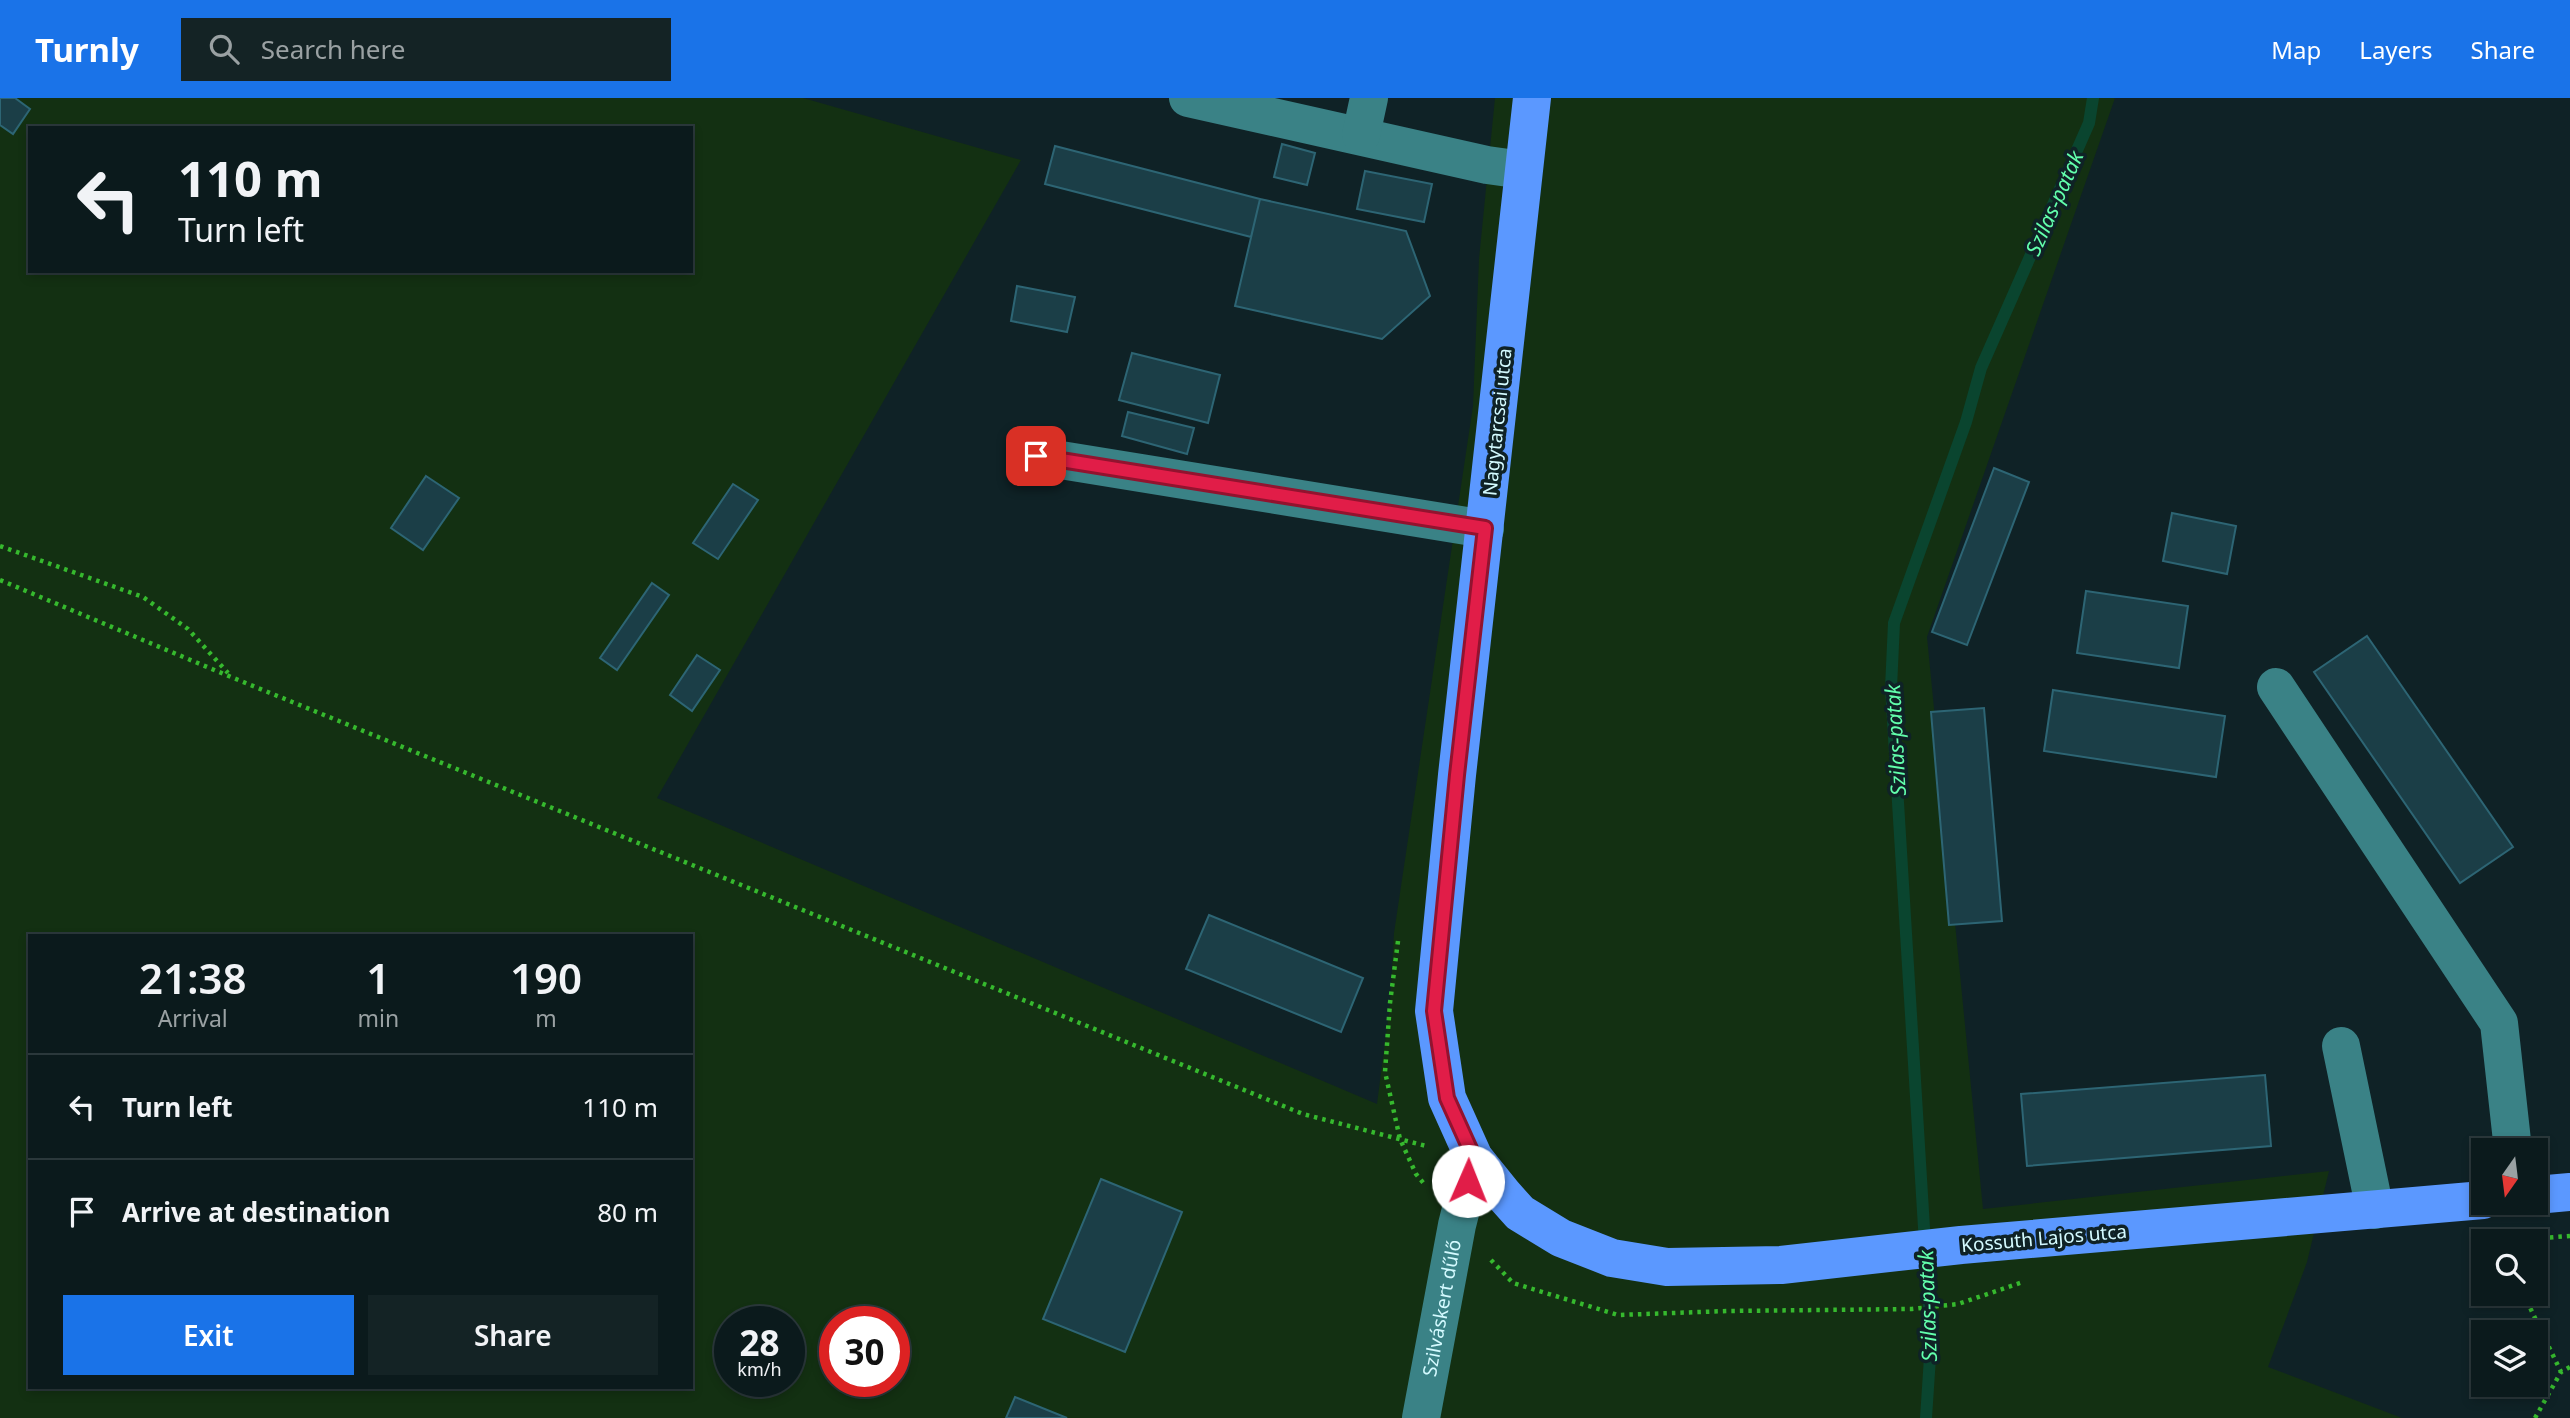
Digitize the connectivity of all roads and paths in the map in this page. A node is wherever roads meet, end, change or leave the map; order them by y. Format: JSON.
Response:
{"nodes":[{"id":1,"x":1188,"y":98,"type":"edge"},
{"id":2,"x":1369,"y":98,"type":"edge"},
{"id":3,"x":1532,"y":98,"type":"edge"},
{"id":4,"x":1361,"y":135,"type":"junction"},
{"id":5,"x":1523,"y":170,"type":"junction"},
{"id":6,"x":1036,"y":456,"type":"dead end"},
{"id":7,"x":1485,"y":528,"type":"junction"},
{"id":8,"x":0,"y":546,"type":"edge"},
{"id":9,"x":0,"y":580,"type":"edge"},
{"id":10,"x":230,"y":677,"type":"junction"},
{"id":11,"x":2276,"y":687,"type":"dead end"},
{"id":12,"x":2341,"y":1046,"type":"dead end"},
{"id":13,"x":2512,"y":1138,"type":"edge"},
{"id":14,"x":1474,"y":1158,"type":"junction"},
{"id":15,"x":2570,"y":1192,"type":"edge"},
{"id":16,"x":2548,"y":1194,"type":"edge"},
{"id":17,"x":2471,"y":1201,"type":"edge"},
{"id":18,"x":2375,"y":1210,"type":"junction"},
{"id":19,"x":2570,"y":1236,"type":"edge"},
{"id":20,"x":2548,"y":1238,"type":"edge"},
{"id":21,"x":1958,"y":1304,"type":"dead end"},
{"id":22,"x":2529,"y":1306,"type":"edge"},
{"id":23,"x":1912,"y":1309,"type":"dead end"},
{"id":24,"x":2570,"y":1367,"type":"edge"},
{"id":25,"x":2561,"y":1372,"type":"junction"},
{"id":26,"x":1421,"y":1418,"type":"edge"},
{"id":27,"x":2535,"y":1418,"type":"edge"}],
"edges":[{"from":1,"to":4,"type":"street"},
{"from":2,"to":4,"type":"street"},
{"from":3,"to":5,"type":"main road","name":"Nagytarcsai utca"},
{"from":4,"to":5,"type":"street"},
{"from":5,"to":7,"type":"main road","name":"Nagytarcsai utca"},
{"from":6,"to":7,"type":"street"},
{"from":7,"to":14,"type":"main road","name":"Nagytarcsai utca"},
{"from":8,"to":10,"type":"path"},
{"from":9,"to":10,"type":"path"},
{"from":10,"to":14,"type":"path"},
{"from":11,"to":13,"type":"street"},
{"from":12,"to":18,"type":"street"},
{"from":14,"to":18,"type":"main road","name":"Kossuth Lajos utca"},
{"from":14,"to":26,"type":"street","name":"Szilváskert dűlő"},
{"from":15,"to":16,"type":"main road"},
{"from":17,"to":18,"type":"main road","name":"Kossuth Lajos utca"},
{"from":19,"to":20,"type":"path"},
{"from":21,"to":23,"type":"path"},
{"from":22,"to":25,"type":"path"},
{"from":24,"to":25,"type":"path"},
{"from":25,"to":27,"type":"path"}]}
